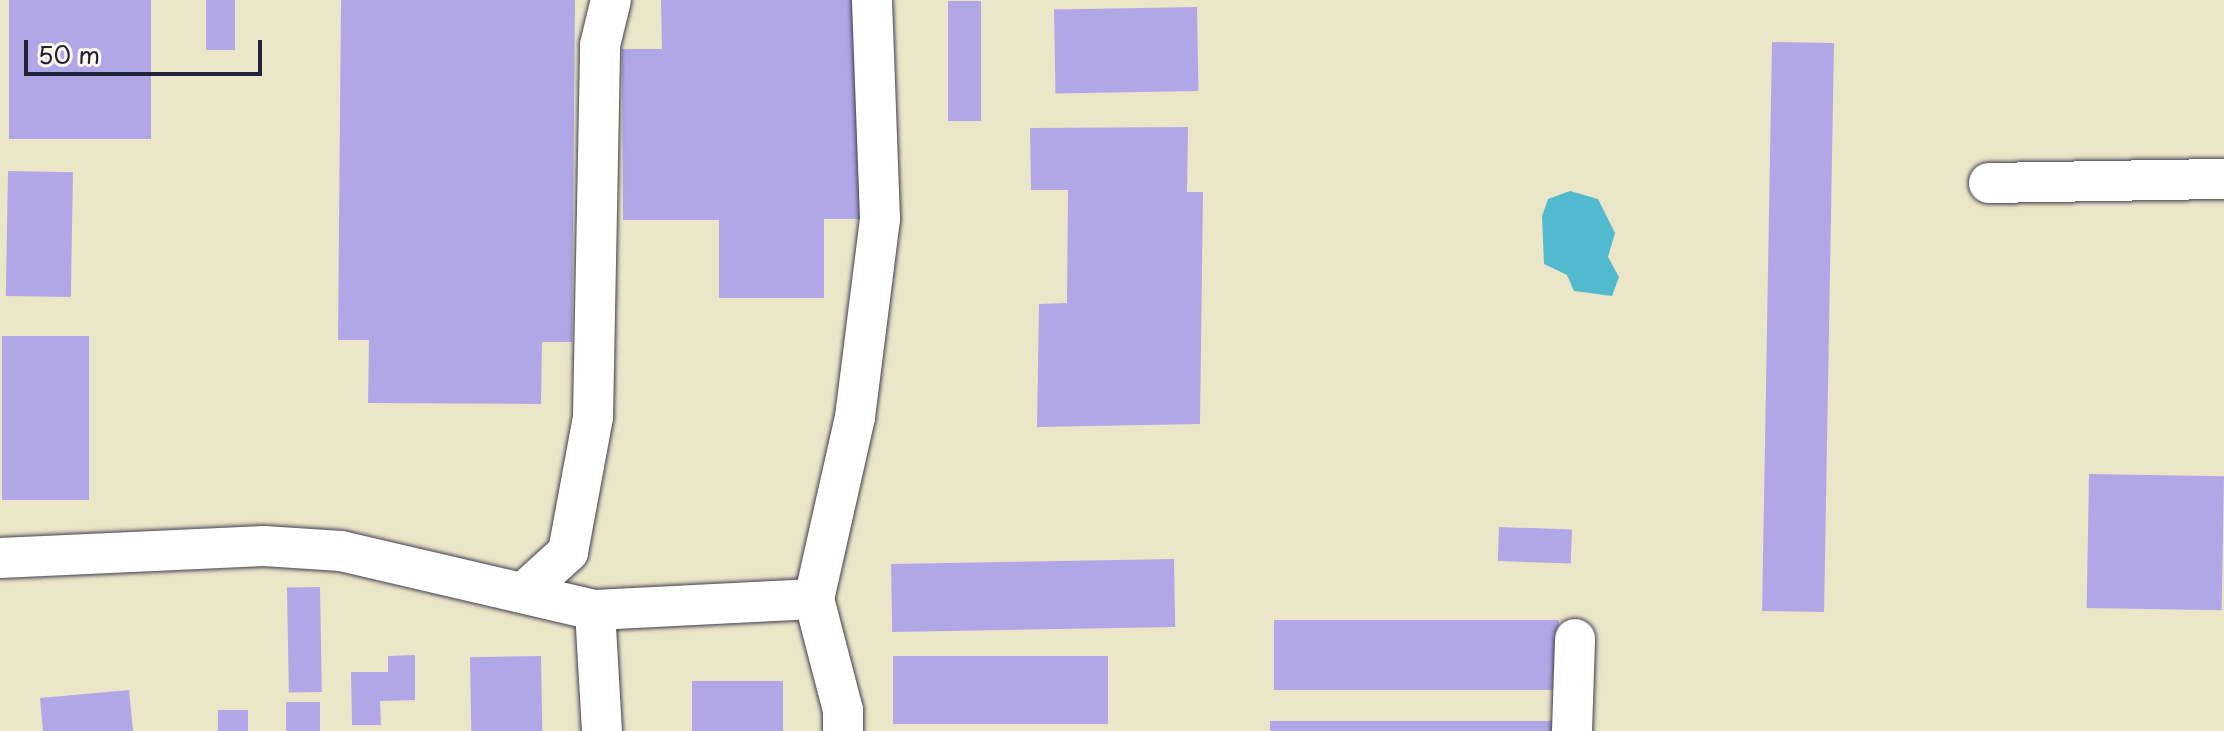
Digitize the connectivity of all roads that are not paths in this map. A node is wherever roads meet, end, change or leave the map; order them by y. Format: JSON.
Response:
{"nodes":[{"id":1,"x":611,"y":0,"type":"edge"},
{"id":2,"x":872,"y":0,"type":"edge"},
{"id":3,"x":2224,"y":179,"type":"edge"},
{"id":4,"x":1989,"y":183,"type":"dead end"},
{"id":5,"x":0,"y":558,"type":"edge"},
{"id":6,"x":523,"y":593,"type":"junction"},
{"id":7,"x":814,"y":599,"type":"junction"},
{"id":8,"x":595,"y":610,"type":"junction"},
{"id":9,"x":1575,"y":639,"type":"dead end"},
{"id":10,"x":602,"y":731,"type":"edge"},
{"id":11,"x":843,"y":731,"type":"edge"},
{"id":12,"x":1572,"y":731,"type":"edge"}],
"edges":[{"from":1,"to":6,"type":"lane"},
{"from":2,"to":7,"type":"lane"},
{"from":3,"to":4,"type":"lane"},
{"from":5,"to":6,"type":"lane"},
{"from":6,"to":8,"type":"lane"},
{"from":7,"to":8,"type":"lane"},
{"from":7,"to":11,"type":"lane"},
{"from":8,"to":10,"type":"lane"},
{"from":9,"to":12,"type":"lane"}]}
